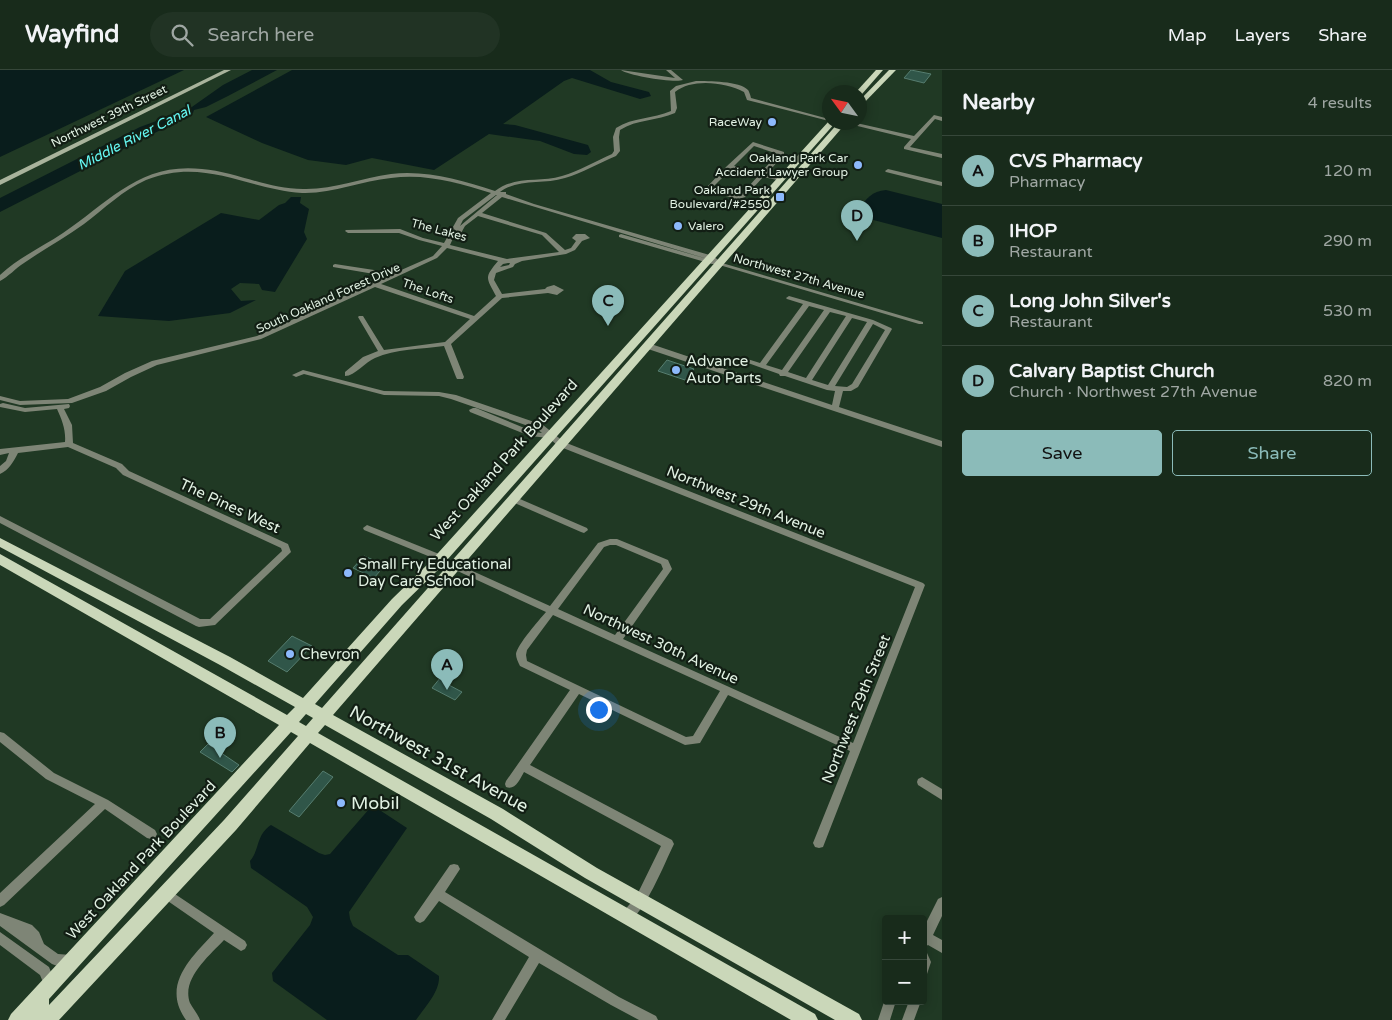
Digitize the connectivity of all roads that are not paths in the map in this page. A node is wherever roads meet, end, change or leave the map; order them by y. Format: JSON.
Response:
{"nodes":[{"id":1,"x":228,"y":70,"type":"edge"},
{"id":2,"x":624,"y":70,"type":"edge"},
{"id":3,"x":668,"y":70,"type":"edge"},
{"id":4,"x":880,"y":70,"type":"edge"},
{"id":5,"x":893,"y":70,"type":"edge"},
{"id":6,"x":679,"y":79,"type":"junction"},
{"id":7,"x":867,"y":83,"type":"joint"},
{"id":8,"x":684,"y":84,"type":"junction"},
{"id":9,"x":871,"y":94,"type":"junction"},
{"id":10,"x":867,"y":98,"type":"edge"},
{"id":11,"x":749,"y":99,"type":"joint"},
{"id":12,"x":759,"y":102,"type":"joint"},
{"id":13,"x":822,"y":118,"type":"edge"},
{"id":14,"x":942,"y":119,"type":"edge"},
{"id":15,"x":867,"y":128,"type":"edge"},
{"id":16,"x":826,"y":130,"type":"edge"},
{"id":17,"x":838,"y":130,"type":"edge"},
{"id":18,"x":914,"y":138,"type":"junction"},
{"id":19,"x":942,"y":156,"type":"edge"},
{"id":20,"x":731,"y":166,"type":"junction"},
{"id":21,"x":888,"y":171,"type":"dead end"},
{"id":22,"x":763,"y":174,"type":"junction"},
{"id":23,"x":783,"y":177,"type":"junction"},
{"id":24,"x":0,"y":183,"type":"edge"},
{"id":25,"x":791,"y":184,"type":"junction"},
{"id":26,"x":942,"y":184,"type":"edge"},
{"id":27,"x":495,"y":196,"type":"junction"},
{"id":28,"x":477,"y":214,"type":"junction"},
{"id":29,"x":348,"y":231,"type":"dead end"},
{"id":30,"x":580,"y":240,"type":"dead end"},
{"id":31,"x":450,"y":245,"type":"junction"},
{"id":32,"x":564,"y":253,"type":"junction"},
{"id":33,"x":709,"y":260,"type":"junction"},
{"id":34,"x":507,"y":262,"type":"junction"},
{"id":35,"x":720,"y":264,"type":"junction"},
{"id":36,"x":335,"y":266,"type":"dead end"},
{"id":37,"x":374,"y":272,"type":"dead end"},
{"id":38,"x":0,"y":279,"type":"edge"},
{"id":39,"x":0,"y":285,"type":"edge"},
{"id":40,"x":376,"y":285,"type":"junction"},
{"id":41,"x":548,"y":291,"type":"dead end"},
{"id":42,"x":500,"y":296,"type":"junction"},
{"id":43,"x":789,"y":298,"type":"dead end"},
{"id":44,"x":807,"y":304,"type":"junction"},
{"id":45,"x":828,"y":310,"type":"junction"},
{"id":46,"x":850,"y":316,"type":"junction"},
{"id":47,"x":360,"y":317,"type":"dead end"},
{"id":48,"x":476,"y":319,"type":"junction"},
{"id":49,"x":871,"y":321,"type":"junction"},
{"id":50,"x":921,"y":323,"type":"dead end"},
{"id":51,"x":889,"y":329,"type":"joint"},
{"id":52,"x":638,"y":339,"type":"junction"},
{"id":53,"x":254,"y":341,"type":"junction"},
{"id":54,"x":447,"y":344,"type":"junction"},
{"id":55,"x":648,"y":346,"type":"junction"},
{"id":56,"x":382,"y":352,"type":"junction"},
{"id":57,"x":637,"y":358,"type":"junction"},
{"id":58,"x":741,"y":359,"type":"dead end"},
{"id":59,"x":761,"y":366,"type":"junction"},
{"id":60,"x":293,"y":374,"type":"dead end"},
{"id":61,"x":348,"y":374,"type":"dead end"},
{"id":62,"x":783,"y":374,"type":"junction"},
{"id":63,"x":460,"y":377,"type":"dead end"},
{"id":64,"x":807,"y":381,"type":"junction"},
{"id":65,"x":830,"y":388,"type":"junction"},
{"id":66,"x":839,"y":390,"type":"junction"},
{"id":67,"x":0,"y":398,"type":"edge"},
{"id":68,"x":0,"y":404,"type":"edge"},
{"id":69,"x":60,"y":408,"type":"junction"},
{"id":70,"x":835,"y":408,"type":"junction"},
{"id":71,"x":550,"y":436,"type":"junction"},
{"id":72,"x":69,"y":444,"type":"junction"},
{"id":73,"x":561,"y":444,"type":"junction"},
{"id":74,"x":942,"y":444,"type":"edge"},
{"id":75,"x":0,"y":452,"type":"edge"},
{"id":76,"x":14,"y":452,"type":"junction"},
{"id":77,"x":0,"y":471,"type":"edge"},
{"id":78,"x":513,"y":500,"type":"junction"},
{"id":79,"x":0,"y":519,"type":"edge"},
{"id":80,"x":367,"y":528,"type":"dead end"},
{"id":81,"x":584,"y":530,"type":"dead end"},
{"id":82,"x":0,"y":542,"type":"edge"},
{"id":83,"x":446,"y":553,"type":"junction"},
{"id":84,"x":0,"y":559,"type":"edge"},
{"id":85,"x":454,"y":566,"type":"junction"},
{"id":86,"x":441,"y":581,"type":"junction"},
{"id":87,"x":920,"y":585,"type":"joint"},
{"id":88,"x":553,"y":610,"type":"junction"},
{"id":89,"x":617,"y":640,"type":"junction"},
{"id":90,"x":577,"y":689,"type":"junction"},
{"id":91,"x":725,"y":691,"type":"junction"},
{"id":92,"x":304,"y":707,"type":"junction"},
{"id":93,"x":323,"y":718,"type":"junction"},
{"id":94,"x":290,"y":723,"type":"junction"},
{"id":95,"x":309,"y":734,"type":"junction"},
{"id":96,"x":0,"y":736,"type":"edge"},
{"id":97,"x":685,"y":741,"type":"joint"},
{"id":98,"x":856,"y":749,"type":"junction"},
{"id":99,"x":522,"y":766,"type":"junction"},
{"id":100,"x":922,"y":782,"type":"dead end"},
{"id":101,"x":510,"y":784,"type":"dead end"},
{"id":102,"x":942,"y":795,"type":"edge"},
{"id":103,"x":104,"y":803,"type":"junction"},
{"id":104,"x":151,"y":834,"type":"dead end"},
{"id":105,"x":819,"y":843,"type":"dead end"},
{"id":106,"x":454,"y":869,"type":"dead end"},
{"id":107,"x":166,"y":893,"type":"junction"},
{"id":108,"x":437,"y":894,"type":"junction"},
{"id":109,"x":0,"y":901,"type":"edge"},
{"id":110,"x":640,"y":901,"type":"junction"},
{"id":111,"x":942,"y":903,"type":"edge"},
{"id":112,"x":420,"y":917,"type":"dead end"},
{"id":113,"x":626,"y":917,"type":"junction"},
{"id":114,"x":1,"y":920,"type":"edge"},
{"id":115,"x":222,"y":933,"type":"junction"},
{"id":116,"x":927,"y":936,"type":"edge"},
{"id":117,"x":0,"y":938,"type":"edge"},
{"id":118,"x":927,"y":941,"type":"edge"},
{"id":119,"x":241,"y":946,"type":"dead end"},
{"id":120,"x":942,"y":947,"type":"edge"},
{"id":121,"x":537,"y":955,"type":"junction"},
{"id":122,"x":72,"y":962,"type":"junction"},
{"id":123,"x":45,"y":990,"type":"junction"},
{"id":124,"x":889,"y":1005,"type":"edge"},
{"id":125,"x":914,"y":1005,"type":"edge"},
{"id":126,"x":53,"y":1017,"type":"edge"},
{"id":127,"x":17,"y":1020,"type":"edge"},
{"id":128,"x":37,"y":1020,"type":"edge"},
{"id":129,"x":194,"y":1020,"type":"edge"},
{"id":130,"x":498,"y":1020,"type":"edge"},
{"id":131,"x":652,"y":1020,"type":"edge"},
{"id":132,"x":809,"y":1020,"type":"edge"},
{"id":133,"x":853,"y":1020,"type":"edge"},
{"id":134,"x":884,"y":1020,"type":"edge"},
{"id":135,"x":908,"y":1020,"type":"edge"}],
"edges":[{"from":1,"to":24,"type":"street","name":"Northwest 39th Street"},
{"from":2,"to":6,"type":"street"},
{"from":3,"to":6,"type":"street"},
{"from":4,"to":7,"type":"main road"},
{"from":5,"to":9,"type":"main road"},
{"from":6,"to":8,"type":"street"},
{"from":7,"to":9,"type":"main road"},
{"from":8,"to":11,"type":"street"},
{"from":8,"to":27,"type":"street"},
{"from":9,"to":10,"type":"main road"},
{"from":11,"to":12,"type":"street"},
{"from":12,"to":13,"type":"street"},
{"from":14,"to":18,"type":"street"},
{"from":15,"to":18,"type":"street"},
{"from":16,"to":23,"type":"main road","name":"West Oakland Park Boulevard"},
{"from":17,"to":25,"type":"main road","name":"West Oakland Park Boulevard"},
{"from":18,"to":19,"type":"street"},
{"from":20,"to":22,"type":"street"},
{"from":20,"to":22,"type":"street"},
{"from":20,"to":22,"type":"street"},
{"from":21,"to":26,"type":"street"},
{"from":22,"to":23,"type":"street"},
{"from":23,"to":25,"type":"main road"},
{"from":23,"to":33,"type":"main road","name":"West Oakland Park Boulevard"},
{"from":25,"to":35,"type":"main road","name":"West Oakland Park Boulevard"},
{"from":27,"to":28,"type":"street","name":"South Oakland Forest Drive"},
{"from":27,"to":31,"type":"street","name":"South Oakland Forest Drive"},
{"from":27,"to":33,"type":"street"},
{"from":27,"to":38,"type":"street"},
{"from":27,"to":39,"type":"street"},
{"from":28,"to":31,"type":"street","name":"South Oakland Forest Drive"},
{"from":28,"to":32,"type":"street"},
{"from":29,"to":31,"type":"street","name":"The Lakes"},
{"from":30,"to":32,"type":"street"},
{"from":31,"to":34,"type":"street","name":"The Lakes"},
{"from":31,"to":40,"type":"street","name":"South Oakland Forest Drive"},
{"from":32,"to":34,"type":"street"},
{"from":33,"to":35,"type":"street"},
{"from":33,"to":52,"type":"main road","name":"West Oakland Park Boulevard"},
{"from":34,"to":42,"type":"street"},
{"from":35,"to":50,"type":"street","name":"Northwest 27th Avenue"},
{"from":35,"to":55,"type":"main road","name":"West Oakland Park Boulevard"},
{"from":36,"to":37,"type":"street"},
{"from":40,"to":48,"type":"street","name":"The Lofts"},
{"from":40,"to":53,"type":"street","name":"South Oakland Forest Drive"},
{"from":41,"to":42,"type":"street"},
{"from":42,"to":48,"type":"street"},
{"from":43,"to":44,"type":"street"},
{"from":44,"to":45,"type":"street"},
{"from":44,"to":59,"type":"street"},
{"from":45,"to":46,"type":"street"},
{"from":45,"to":62,"type":"street"},
{"from":46,"to":49,"type":"street"},
{"from":46,"to":64,"type":"street"},
{"from":47,"to":56,"type":"street"},
{"from":48,"to":54,"type":"street"},
{"from":49,"to":51,"type":"street"},
{"from":49,"to":65,"type":"street"},
{"from":51,"to":66,"type":"street"},
{"from":52,"to":55,"type":"main road"},
{"from":52,"to":57,"type":"main road"},
{"from":52,"to":71,"type":"main road","name":"West Oakland Park Boulevard"},
{"from":53,"to":67,"type":"street","name":"South Oakland Forest Drive"},
{"from":53,"to":69,"type":"street","name":"South Oakland Forest Drive"},
{"from":54,"to":56,"type":"street"},
{"from":54,"to":63,"type":"street"},
{"from":55,"to":57,"type":"main road","name":"West Oakland Park Boulevard"},
{"from":55,"to":70,"type":"street"},
{"from":56,"to":61,"type":"street"},
{"from":57,"to":73,"type":"main road","name":"West Oakland Park Boulevard"},
{"from":58,"to":59,"type":"street"},
{"from":59,"to":62,"type":"street"},
{"from":60,"to":71,"type":"street"},
{"from":62,"to":64,"type":"street"},
{"from":64,"to":65,"type":"street"},
{"from":65,"to":66,"type":"street"},
{"from":66,"to":70,"type":"street"},
{"from":68,"to":69,"type":"street","name":"South Oakland Forest Drive"},
{"from":69,"to":72,"type":"street"},
{"from":70,"to":74,"type":"street"},
{"from":71,"to":73,"type":"street","name":"Northwest 29th Avenue"},
{"from":71,"to":83,"type":"main road","name":"West Oakland Park Boulevard"},
{"from":72,"to":76,"type":"street","name":"The Pines West"},
{"from":72,"to":79,"type":"street","name":"The Pines West"},
{"from":73,"to":78,"type":"main road","name":"West Oakland Park Boulevard"},
{"from":73,"to":87,"type":"street","name":"Northwest 29th Avenue"},
{"from":75,"to":76,"type":"street","name":"The Pines West"},
{"from":76,"to":77,"type":"street"},
{"from":78,"to":81,"type":"street"},
{"from":78,"to":85,"type":"main road","name":"West Oakland Park Boulevard"},
{"from":80,"to":83,"type":"street"},
{"from":82,"to":92,"type":"main road","name":"Northwest 31st Avenue"},
{"from":83,"to":85,"type":"main road"},
{"from":83,"to":86,"type":"main road"},
{"from":83,"to":92,"type":"main road","name":"West Oakland Park Boulevard"},
{"from":84,"to":94,"type":"main road"},
{"from":85,"to":86,"type":"main road","name":"West Oakland Park Boulevard"},
{"from":85,"to":88,"type":"street","name":"Northwest 30th Avenue"},
{"from":86,"to":93,"type":"main road","name":"West Oakland Park Boulevard"},
{"from":87,"to":98,"type":"street","name":"Northwest 29th Street"},
{"from":88,"to":89,"type":"street","name":"Northwest 30th Avenue"},
{"from":88,"to":89,"type":"street"},
{"from":88,"to":90,"type":"street"},
{"from":89,"to":91,"type":"street","name":"Northwest 30th Avenue"},
{"from":90,"to":97,"type":"street"},
{"from":90,"to":99,"type":"street"},
{"from":91,"to":97,"type":"street"},
{"from":91,"to":98,"type":"street","name":"Northwest 30th Avenue"},
{"from":92,"to":93,"type":"main road","name":"Northwest 31st Avenue"},
{"from":92,"to":94,"type":"main road","name":"West Oakland Park Boulevard"},
{"from":93,"to":95,"type":"main road","name":"West Oakland Park Boulevard"},
{"from":93,"to":110,"type":"main road","name":"Northwest 31st Avenue"},
{"from":94,"to":95,"type":"main road"},
{"from":94,"to":122,"type":"main road","name":"West Oakland Park Boulevard"},
{"from":95,"to":107,"type":"main road","name":"West Oakland Park Boulevard"},
{"from":95,"to":113,"type":"main road"},
{"from":96,"to":103,"type":"street"},
{"from":98,"to":105,"type":"street","name":"Northwest 29th Street"},
{"from":99,"to":101,"type":"street"},
{"from":99,"to":110,"type":"street"},
{"from":100,"to":102,"type":"street"},
{"from":103,"to":104,"type":"street"},
{"from":103,"to":109,"type":"street"},
{"from":106,"to":108,"type":"street"},
{"from":107,"to":115,"type":"street"},
{"from":107,"to":126,"type":"main road","name":"West Oakland Park Boulevard"},
{"from":108,"to":112,"type":"street"},
{"from":108,"to":121,"type":"street"},
{"from":110,"to":113,"type":"street"},
{"from":110,"to":133,"type":"main road","name":"Northwest 31st Avenue"},
{"from":111,"to":116,"type":"street"},
{"from":113,"to":132,"type":"main road"},
{"from":114,"to":122,"type":"street"},
{"from":115,"to":119,"type":"street"},
{"from":115,"to":129,"type":"street"},
{"from":117,"to":123,"type":"street"},
{"from":118,"to":120,"type":"street"},
{"from":121,"to":130,"type":"street"},
{"from":121,"to":131,"type":"street"},
{"from":122,"to":123,"type":"main road","name":"West Oakland Park Boulevard"},
{"from":123,"to":127,"type":"main road","name":"West Oakland Park Boulevard"},
{"from":123,"to":128,"type":"main road"},
{"from":124,"to":134,"type":"street"},
{"from":125,"to":135,"type":"street"}]}
